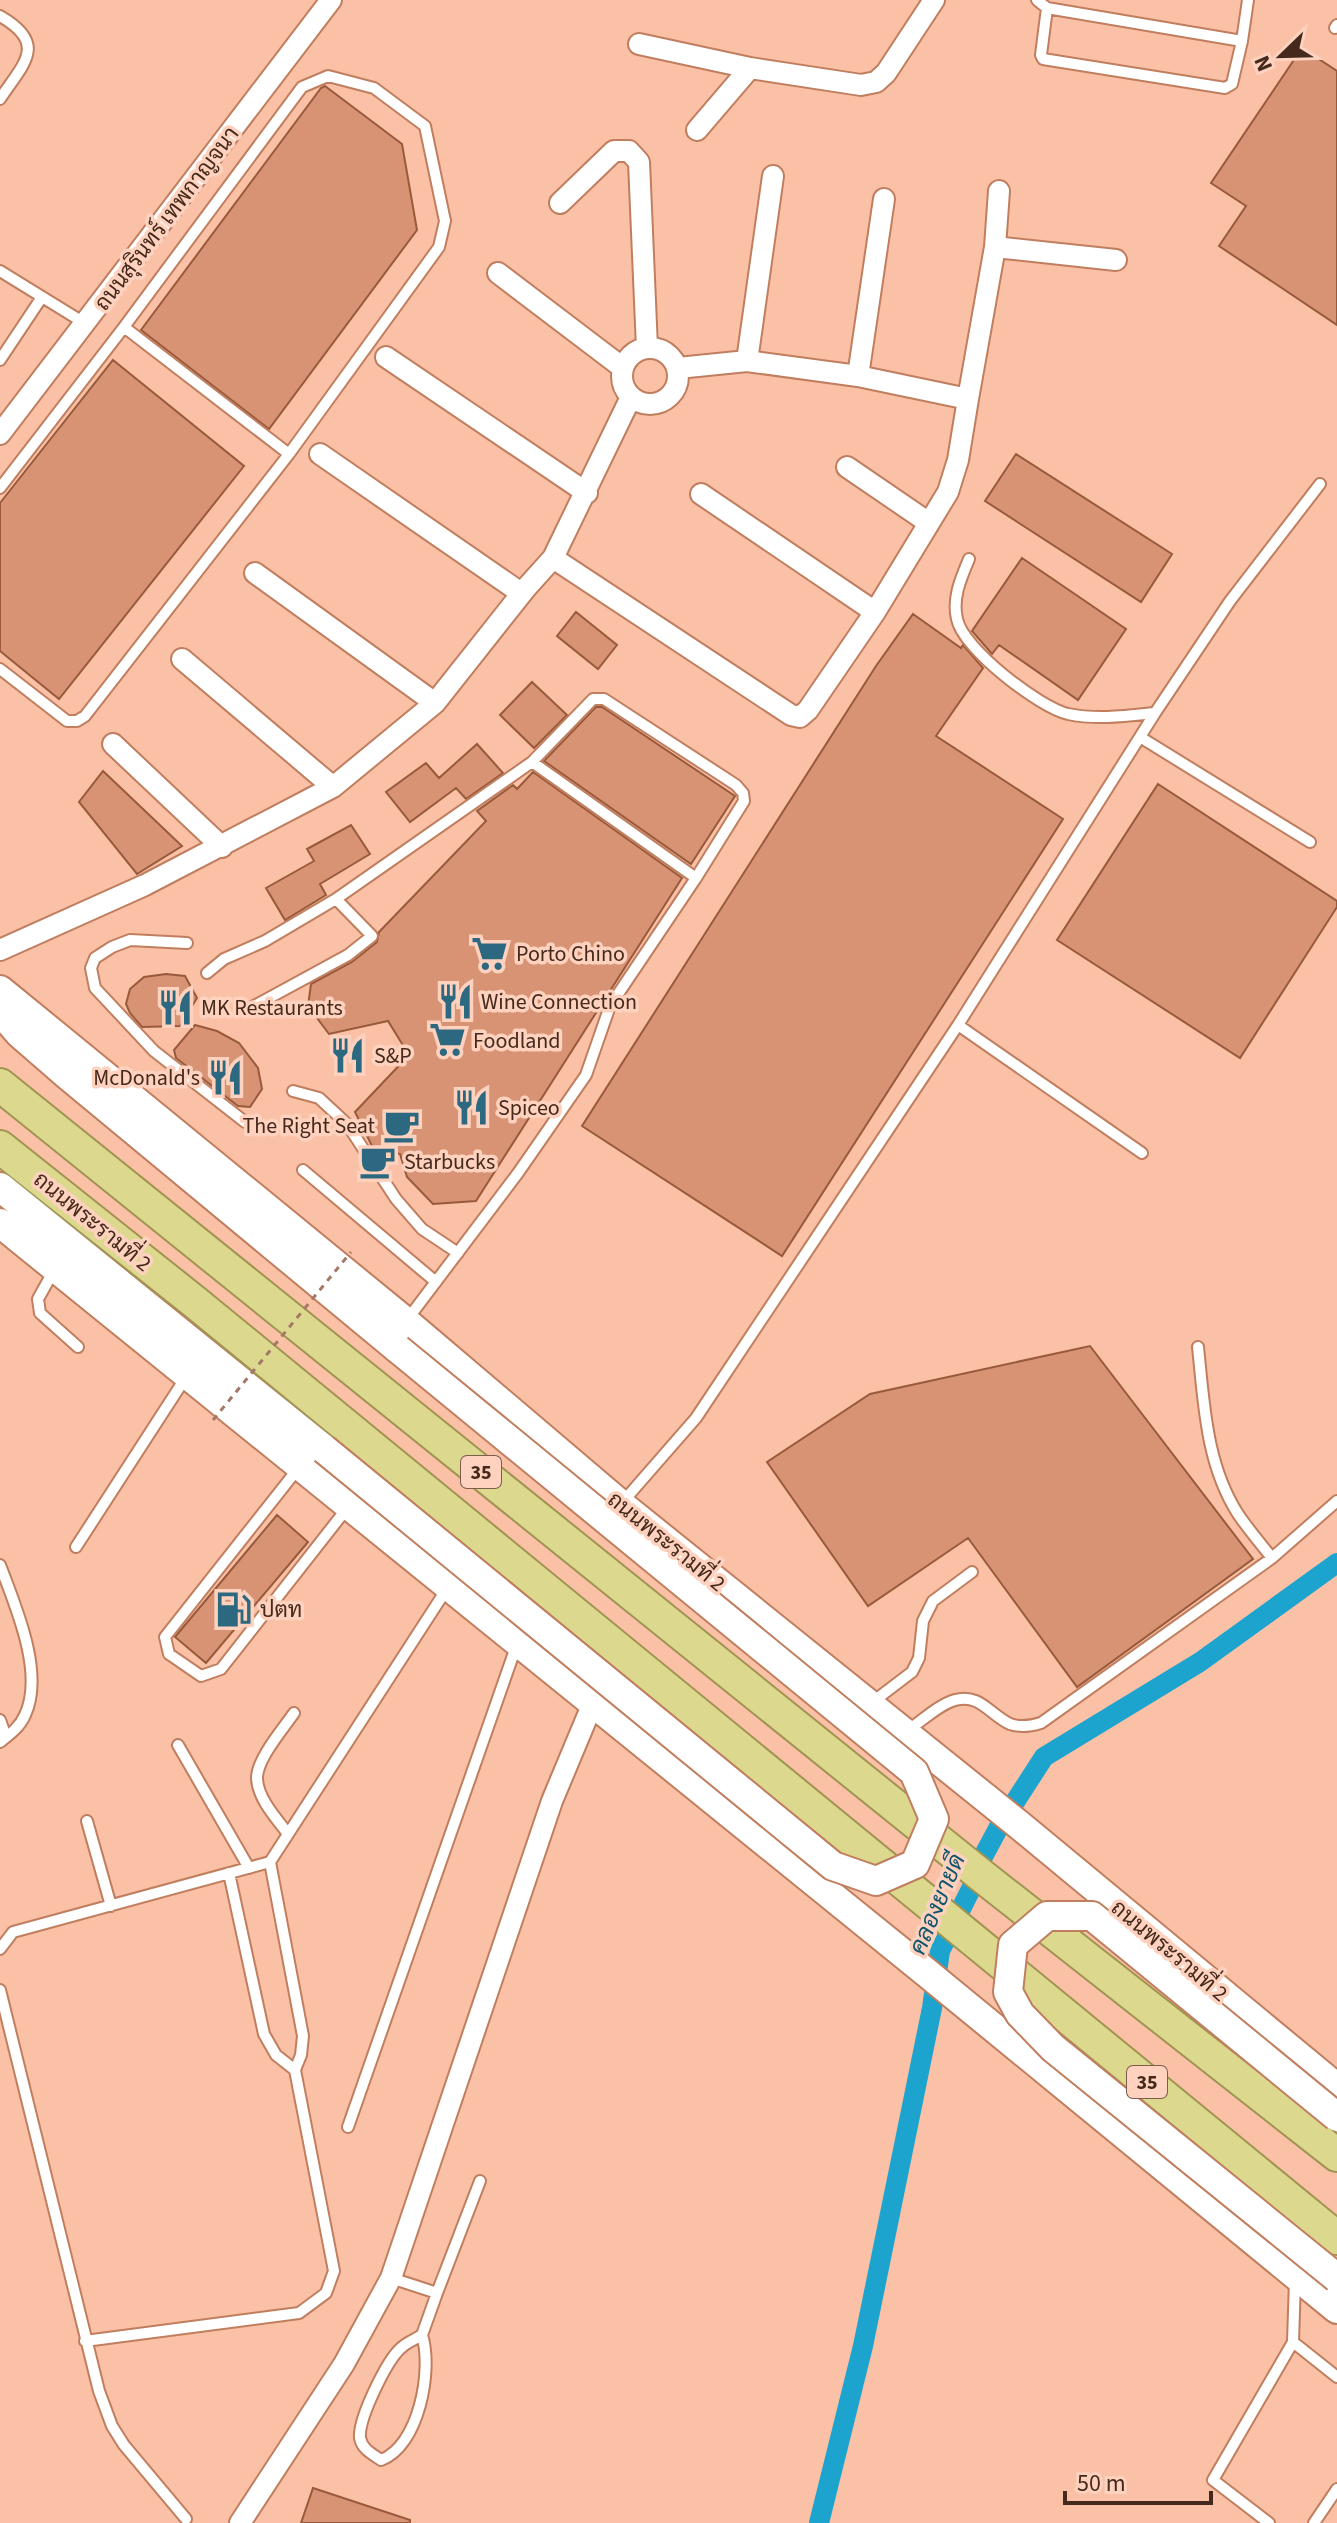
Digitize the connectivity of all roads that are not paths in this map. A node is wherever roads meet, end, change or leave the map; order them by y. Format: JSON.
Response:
{"nodes":[{"id":1,"x":331,"y":0,"type":"edge"},
{"id":2,"x":934,"y":0,"type":"edge"},
{"id":3,"x":1037,"y":0,"type":"edge"},
{"id":4,"x":1248,"y":0,"type":"edge"},
{"id":5,"x":1047,"y":8,"type":"junction"},
{"id":6,"x":0,"y":16,"type":"edge"},
{"id":7,"x":1242,"y":41,"type":"junction"},
{"id":8,"x":639,"y":44,"type":"dead end"},
{"id":9,"x":750,"y":68,"type":"junction"},
{"id":10,"x":0,"y":99,"type":"edge"},
{"id":11,"x":697,"y":130,"type":"dead end"},
{"id":12,"x":773,"y":176,"type":"dead end"},
{"id":13,"x":999,"y":191,"type":"dead end"},
{"id":14,"x":884,"y":199,"type":"dead end"},
{"id":15,"x":560,"y":203,"type":"dead end"},
{"id":16,"x":995,"y":247,"type":"junction"},
{"id":17,"x":1116,"y":260,"type":"dead end"},
{"id":18,"x":0,"y":271,"type":"edge"},
{"id":19,"x":498,"y":273,"type":"dead end"},
{"id":20,"x":42,"y":297,"type":"junction"},
{"id":21,"x":86,"y":324,"type":"junction"},
{"id":22,"x":124,"y":327,"type":"junction"},
{"id":23,"x":647,"y":348,"type":"junction"},
{"id":24,"x":386,"y":357,"type":"dead end"},
{"id":25,"x":0,"y":360,"type":"edge"},
{"id":26,"x":747,"y":361,"type":"junction"},
{"id":27,"x":623,"y":368,"type":"junction"},
{"id":28,"x":678,"y":368,"type":"junction"},
{"id":29,"x":858,"y":376,"type":"junction"},
{"id":30,"x":631,"y":397,"type":"junction"},
{"id":31,"x":968,"y":399,"type":"junction"},
{"id":32,"x":0,"y":434,"type":"edge"},
{"id":33,"x":289,"y":454,"type":"junction"},
{"id":34,"x":320,"y":454,"type":"dead end"},
{"id":35,"x":847,"y":467,"type":"dead end"},
{"id":36,"x":1320,"y":484,"type":"dead end"},
{"id":37,"x":0,"y":488,"type":"edge"},
{"id":38,"x":587,"y":493,"type":"junction"},
{"id":39,"x":701,"y":494,"type":"dead end"},
{"id":40,"x":929,"y":523,"type":"junction"},
{"id":41,"x":553,"y":558,"type":"junction"},
{"id":42,"x":969,"y":559,"type":"dead end"},
{"id":43,"x":255,"y":573,"type":"dead end"},
{"id":44,"x":521,"y":593,"type":"junction"},
{"id":45,"x":875,"y":612,"type":"junction"},
{"id":46,"x":182,"y":659,"type":"dead end"},
{"id":47,"x":0,"y":669,"type":"edge"},
{"id":48,"x":435,"y":703,"type":"junction"},
{"id":49,"x":1155,"y":713,"type":"junction"},
{"id":50,"x":1140,"y":737,"type":"junction"},
{"id":51,"x":113,"y":744,"type":"dead end"},
{"id":52,"x":532,"y":762,"type":"junction"},
{"id":53,"x":333,"y":787,"type":"junction"},
{"id":54,"x":1310,"y":842,"type":"dead end"},
{"id":55,"x":222,"y":847,"type":"junction"},
{"id":56,"x":696,"y":878,"type":"junction"},
{"id":57,"x":336,"y":899,"type":"junction"},
{"id":58,"x":187,"y":943,"type":"dead end"},
{"id":59,"x":0,"y":950,"type":"edge"},
{"id":60,"x":207,"y":973,"type":"dead end"},
{"id":61,"x":0,"y":990,"type":"edge"},
{"id":62,"x":0,"y":1011,"type":"edge"},
{"id":63,"x":245,"y":1011,"type":"dead end"},
{"id":64,"x":958,"y":1025,"type":"junction"},
{"id":65,"x":0,"y":1085,"type":"edge"},
{"id":66,"x":293,"y":1091,"type":"dead end"},
{"id":67,"x":245,"y":1122,"type":"dead end"},
{"id":68,"x":0,"y":1147,"type":"edge"},
{"id":69,"x":1142,"y":1153,"type":"dead end"},
{"id":70,"x":303,"y":1170,"type":"dead end"},
{"id":71,"x":0,"y":1187,"type":"edge"},
{"id":72,"x":3,"y":1232,"type":"edge"},
{"id":73,"x":458,"y":1253,"type":"junction"},
{"id":74,"x":55,"y":1268,"type":"junction"},
{"id":75,"x":436,"y":1282,"type":"junction"},
{"id":76,"x":406,"y":1322,"type":"junction"},
{"id":77,"x":78,"y":1347,"type":"dead end"},
{"id":78,"x":1198,"y":1347,"type":"dead end"},
{"id":79,"x":188,"y":1374,"type":"junction"},
{"id":80,"x":300,"y":1466,"type":"junction"},
{"id":81,"x":1337,"y":1501,"type":"edge"},
{"id":82,"x":620,"y":1504,"type":"junction"},
{"id":83,"x":349,"y":1506,"type":"junction"},
{"id":84,"x":76,"y":1547,"type":"dead end"},
{"id":85,"x":1272,"y":1558,"type":"junction"},
{"id":86,"x":0,"y":1565,"type":"edge"},
{"id":87,"x":972,"y":1572,"type":"dead end"},
{"id":88,"x":448,"y":1586,"type":"junction"},
{"id":89,"x":518,"y":1642,"type":"junction"},
{"id":90,"x":593,"y":1703,"type":"junction"},
{"id":91,"x":869,"y":1705,"type":"junction"},
{"id":92,"x":294,"y":1713,"type":"dead end"},
{"id":93,"x":0,"y":1720,"type":"edge"},
{"id":94,"x":904,"y":1733,"type":"junction"},
{"id":95,"x":3,"y":1740,"type":"edge"},
{"id":96,"x":178,"y":1745,"type":"dead end"},
{"id":97,"x":87,"y":1821,"type":"dead end"},
{"id":98,"x":288,"y":1834,"type":"junction"},
{"id":99,"x":270,"y":1862,"type":"junction"},
{"id":100,"x":249,"y":1868,"type":"junction"},
{"id":101,"x":229,"y":1873,"type":"junction"},
{"id":102,"x":111,"y":1906,"type":"junction"},
{"id":103,"x":0,"y":1949,"type":"edge"},
{"id":104,"x":0,"y":1990,"type":"edge"},
{"id":105,"x":295,"y":2070,"type":"junction"},
{"id":106,"x":1337,"y":2088,"type":"edge"},
{"id":107,"x":1337,"y":2117,"type":"edge"},
{"id":108,"x":348,"y":2127,"type":"dead end"},
{"id":109,"x":1337,"y":2155,"type":"edge"},
{"id":110,"x":480,"y":2181,"type":"dead end"},
{"id":111,"x":1337,"y":2238,"type":"edge"},
{"id":112,"x":1295,"y":2276,"type":"junction"},
{"id":113,"x":391,"y":2278,"type":"junction"},
{"id":114,"x":1337,"y":2278,"type":"edge"},
{"id":115,"x":437,"y":2293,"type":"junction"},
{"id":116,"x":1337,"y":2309,"type":"edge"},
{"id":117,"x":422,"y":2335,"type":"junction"},
{"id":118,"x":85,"y":2341,"type":"junction"},
{"id":119,"x":1293,"y":2342,"type":"junction"},
{"id":120,"x":1337,"y":2377,"type":"edge"},
{"id":121,"x":1337,"y":2489,"type":"edge"},
{"id":122,"x":186,"y":2519,"type":"dead end"},
{"id":123,"x":240,"y":2523,"type":"edge"},
{"id":124,"x":1269,"y":2523,"type":"edge"},
{"id":125,"x":1314,"y":2523,"type":"edge"}],
"edges":[{"from":1,"to":21,"type":"street","name":"ถนนสุรินทร์ เทพกาญจนา"},
{"from":2,"to":9,"type":"street"},
{"from":3,"to":5,"type":"lane"},
{"from":4,"to":7,"type":"lane"},
{"from":5,"to":7,"type":"lane"},
{"from":5,"to":7,"type":"lane"},
{"from":6,"to":10,"type":"lane"},
{"from":8,"to":9,"type":"street"},
{"from":9,"to":11,"type":"street"},
{"from":12,"to":26,"type":"street"},
{"from":13,"to":16,"type":"street"},
{"from":14,"to":29,"type":"street"},
{"from":15,"to":23,"type":"street"},
{"from":16,"to":17,"type":"street"},
{"from":16,"to":31,"type":"street"},
{"from":18,"to":20,"type":"lane"},
{"from":19,"to":27,"type":"street"},
{"from":20,"to":21,"type":"lane"},
{"from":20,"to":25,"type":"lane"},
{"from":21,"to":32,"type":"street","name":"ถนนสุรินทร์ เทพกาญจนา"},
{"from":22,"to":33,"type":"lane"},
{"from":22,"to":33,"type":"lane"},
{"from":22,"to":37,"type":"lane"},
{"from":23,"to":27,"type":"street"},
{"from":23,"to":28,"type":"street"},
{"from":24,"to":38,"type":"street"},
{"from":26,"to":28,"type":"street"},
{"from":26,"to":29,"type":"street"},
{"from":27,"to":30,"type":"street"},
{"from":28,"to":30,"type":"street"},
{"from":29,"to":31,"type":"street"},
{"from":30,"to":38,"type":"street"},
{"from":31,"to":40,"type":"street"},
{"from":33,"to":47,"type":"lane"},
{"from":34,"to":44,"type":"street"},
{"from":35,"to":40,"type":"street"},
{"from":36,"to":49,"type":"lane"},
{"from":38,"to":41,"type":"street"},
{"from":39,"to":45,"type":"street"},
{"from":40,"to":45,"type":"street"},
{"from":41,"to":44,"type":"street"},
{"from":41,"to":45,"type":"street"},
{"from":42,"to":49,"type":"lane"},
{"from":43,"to":48,"type":"street"},
{"from":44,"to":48,"type":"street"},
{"from":46,"to":53,"type":"street"},
{"from":48,"to":53,"type":"street"},
{"from":49,"to":50,"type":"lane"},
{"from":50,"to":54,"type":"lane"},
{"from":50,"to":64,"type":"lane"},
{"from":51,"to":55,"type":"street"},
{"from":52,"to":56,"type":"lane"},
{"from":52,"to":56,"type":"lane"},
{"from":52,"to":57,"type":"lane"},
{"from":53,"to":55,"type":"street"},
{"from":55,"to":59,"type":"street"},
{"from":56,"to":73,"type":"lane"},
{"from":57,"to":60,"type":"lane"},
{"from":57,"to":63,"type":"lane"},
{"from":58,"to":67,"type":"lane"},
{"from":61,"to":76,"type":"main road","name":"ถนนพระรามที่ 2"},
{"from":62,"to":71,"type":"main road","bridge":true},
{"from":64,"to":69,"type":"lane"},
{"from":64,"to":82,"type":"lane"},
{"from":65,"to":109,"type":"highway","number":"35"},
{"from":66,"to":73,"type":"lane"},
{"from":68,"to":111,"type":"highway","name":"ถนนพระรามที่ 2","number":"35"},
{"from":70,"to":75,"type":"lane"},
{"from":72,"to":74,"type":"main road","number":"35"},
{"from":73,"to":75,"type":"lane"},
{"from":74,"to":77,"type":"lane"},
{"from":74,"to":79,"type":"main road","number":"35"},
{"from":75,"to":76,"type":"lane"},
{"from":76,"to":82,"type":"main road","name":"ถนนพระรามที่ 2"},
{"from":78,"to":85,"type":"lane"},
{"from":79,"to":80,"type":"main road","number":"35"},
{"from":79,"to":84,"type":"lane"},
{"from":80,"to":83,"type":"main road","number":"35"},
{"from":80,"to":83,"type":"lane"},
{"from":81,"to":85,"type":"lane"},
{"from":82,"to":91,"type":"main road","name":"ถนนพระรามที่ 2"},
{"from":83,"to":88,"type":"main road","number":"35"},
{"from":85,"to":94,"type":"lane"},
{"from":86,"to":95,"type":"lane"},
{"from":87,"to":91,"type":"lane"},
{"from":88,"to":89,"type":"main road","number":"35"},
{"from":88,"to":98,"type":"lane"},
{"from":89,"to":90,"type":"main road","number":"35"},
{"from":89,"to":108,"type":"lane"},
{"from":90,"to":112,"type":"main road","number":"35"},
{"from":90,"to":113,"type":"street"},
{"from":91,"to":94,"type":"main road","name":"ถนนพระรามที่ 2"},
{"from":92,"to":98,"type":"lane"},
{"from":93,"to":95,"type":"lane"},
{"from":94,"to":106,"type":"main road","name":"ถนนพระรามที่ 2"},
{"from":96,"to":100,"type":"lane"},
{"from":97,"to":102,"type":"lane"},
{"from":98,"to":99,"type":"lane"},
{"from":99,"to":100,"type":"lane"},
{"from":99,"to":105,"type":"lane"},
{"from":100,"to":101,"type":"lane"},
{"from":101,"to":102,"type":"lane"},
{"from":101,"to":105,"type":"lane"},
{"from":102,"to":103,"type":"lane"},
{"from":104,"to":118,"type":"lane"},
{"from":105,"to":118,"type":"lane"},
{"from":107,"to":114,"type":"main road","bridge":true},
{"from":110,"to":115,"type":"lane"},
{"from":112,"to":116,"type":"main road","number":"35"},
{"from":112,"to":119,"type":"lane"},
{"from":113,"to":115,"type":"lane"},
{"from":113,"to":123,"type":"street"},
{"from":115,"to":117,"type":"lane"},
{"from":117,"to":117,"type":"lane"},
{"from":118,"to":122,"type":"lane"},
{"from":119,"to":120,"type":"lane"},
{"from":119,"to":124,"type":"lane"},
{"from":121,"to":125,"type":"lane"}]}
